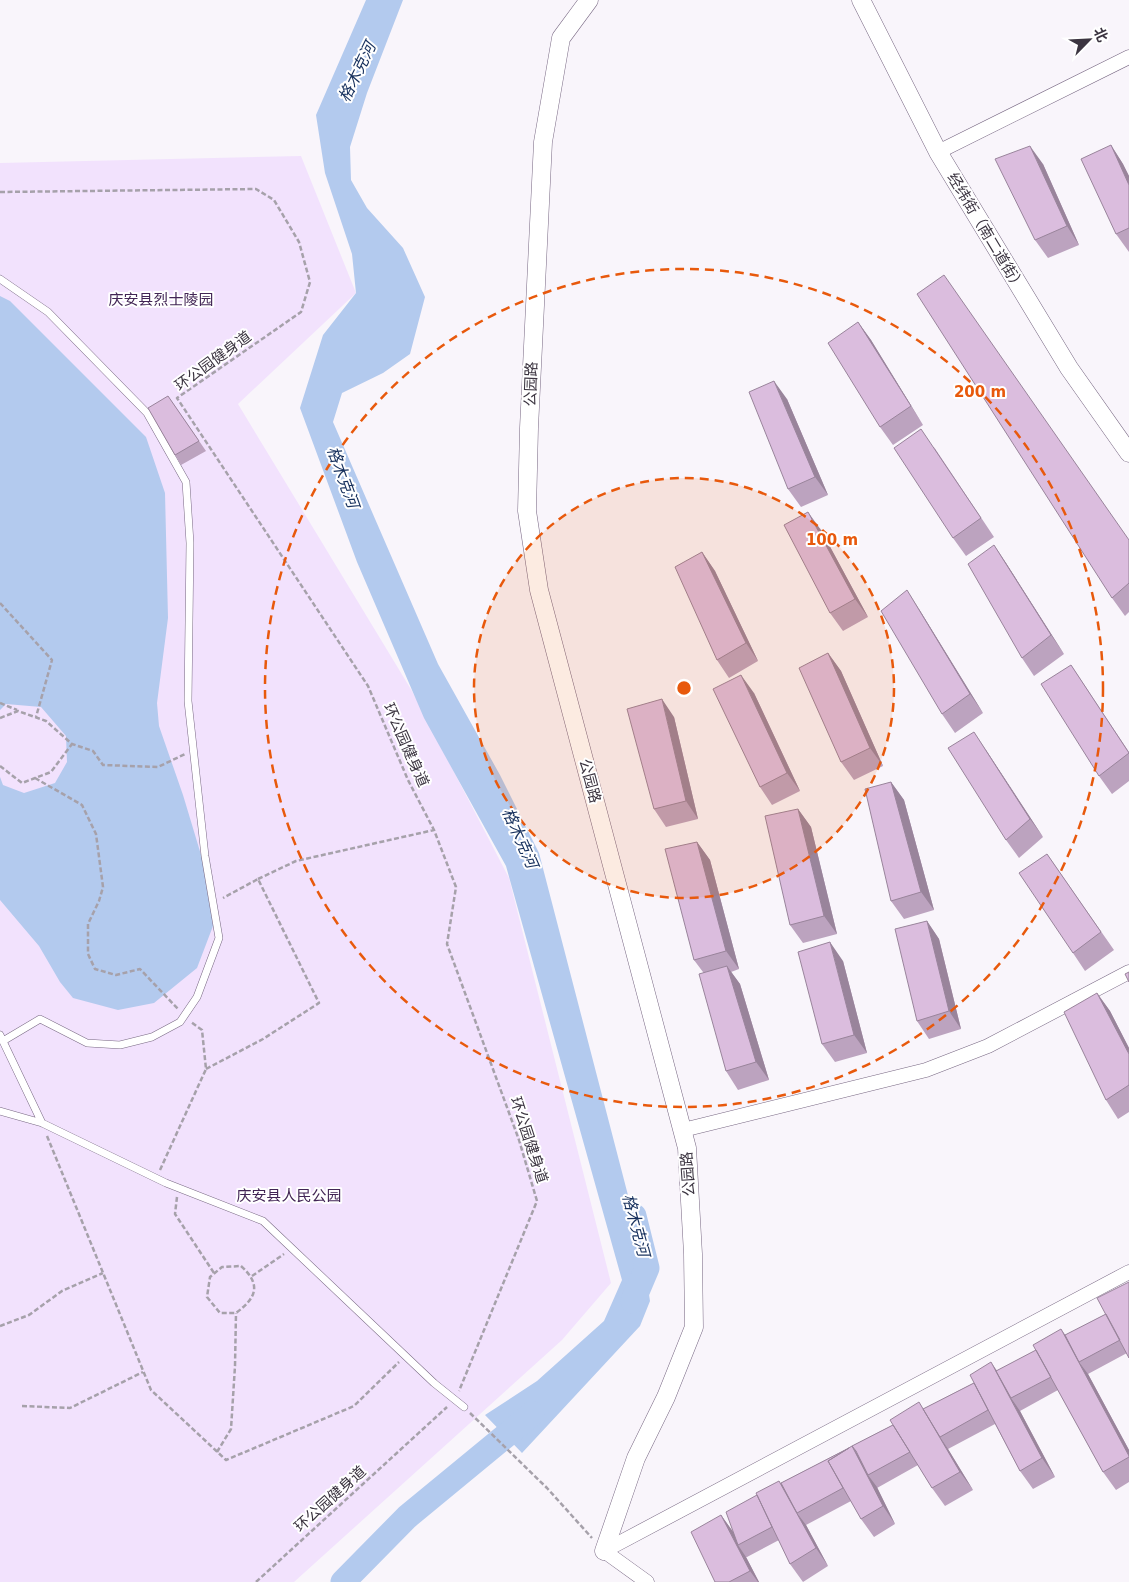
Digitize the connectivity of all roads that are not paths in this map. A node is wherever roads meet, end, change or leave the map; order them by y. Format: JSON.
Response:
{"nodes":[{"id":1,"x":589,"y":0,"type":"edge"},
{"id":2,"x":861,"y":0,"type":"edge"},
{"id":3,"x":1129,"y":57,"type":"edge"},
{"id":4,"x":938,"y":152,"type":"junction"},
{"id":5,"x":0,"y":279,"type":"edge"},
{"id":6,"x":1129,"y":453,"type":"edge"},
{"id":7,"x":1129,"y":972,"type":"edge"},
{"id":8,"x":1,"y":1038,"type":"edge"},
{"id":9,"x":0,"y":1112,"type":"edge"},
{"id":10,"x":42,"y":1123,"type":"junction"},
{"id":11,"x":683,"y":1130,"type":"junction"},
{"id":12,"x":1129,"y":1272,"type":"edge"},
{"id":13,"x":464,"y":1407,"type":"road end"},
{"id":14,"x":604,"y":1551,"type":"junction"},
{"id":15,"x":647,"y":1582,"type":"edge"}],
"edges":[{"from":1,"to":11,"type":"street","name":"公园路"},
{"from":2,"to":4,"type":"street","name":"经纬街（南二道街）"},
{"from":3,"to":4,"type":"street"},
{"from":4,"to":6,"type":"street","name":"经纬街（南二道街）"},
{"from":5,"to":8,"type":"lane"},
{"from":7,"to":11,"type":"street"},
{"from":8,"to":10,"type":"lane"},
{"from":9,"to":10,"type":"lane"},
{"from":10,"to":13,"type":"lane"},
{"from":11,"to":14,"type":"street","name":"公园路"},
{"from":12,"to":14,"type":"street"},
{"from":14,"to":15,"type":"street"}]}
